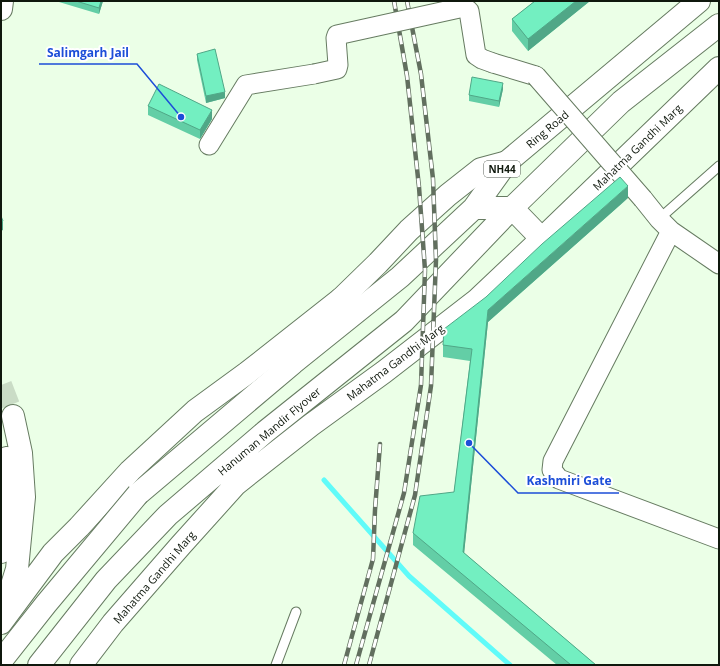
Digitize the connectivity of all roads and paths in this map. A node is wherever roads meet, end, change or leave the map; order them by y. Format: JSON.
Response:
{"nodes":[{"id":1,"x":2,"y":1,"type":"edge"},
{"id":2,"x":699,"y":1,"type":"edge"},
{"id":3,"x":1,"y":9,"type":"edge"},
{"id":4,"x":719,"y":25,"type":"edge"},
{"id":5,"x":719,"y":68,"type":"edge"},
{"id":6,"x":209,"y":145,"type":"dead end"},
{"id":7,"x":507,"y":162,"type":"junction"},
{"id":8,"x":719,"y":166,"type":"edge"},
{"id":9,"x":474,"y":208,"type":"junction"},
{"id":10,"x":512,"y":208,"type":"junction"},
{"id":11,"x":665,"y":225,"type":"junction"},
{"id":12,"x":542,"y":239,"type":"junction"},
{"id":13,"x":719,"y":264,"type":"edge"},
{"id":14,"x":341,"y":299,"type":"junction"},
{"id":15,"x":315,"y":345,"type":"junction"},
{"id":16,"x":7,"y":417,"type":"edge"},
{"id":17,"x":719,"y":539,"type":"edge"},
{"id":18,"x":1,"y":552,"type":"edge"},
{"id":19,"x":296,"y":612,"type":"dead end"},
{"id":20,"x":1,"y":624,"type":"edge"},
{"id":21,"x":1,"y":661,"type":"edge"},
{"id":22,"x":14,"y":665,"type":"edge"},
{"id":23,"x":39,"y":665,"type":"edge"},
{"id":24,"x":81,"y":665,"type":"edge"},
{"id":25,"x":276,"y":665,"type":"edge"}],
"edges":[{"from":1,"to":3,"type":"main road"},
{"from":2,"to":7,"type":"main road","name":"Ring Road","number":"NH44"},
{"from":4,"to":10,"type":"main road"},
{"from":5,"to":12,"type":"main road","name":"Mahatma Gandhi Marg"},
{"from":6,"to":11,"type":"street","bridge":true},
{"from":7,"to":9,"type":"main road","name":"Ring Road","number":"NH44"},
{"from":7,"to":14,"type":"main road"},
{"from":8,"to":11,"type":"lane"},
{"from":9,"to":10,"type":"main road"},
{"from":9,"to":15,"type":"main road","name":"Ring Road","number":"NH44"},
{"from":10,"to":12,"type":"main road"},
{"from":10,"to":23,"type":"main road","name":"Hanuman Mandir Flyover"},
{"from":11,"to":13,"type":"street"},
{"from":11,"to":17,"type":"street"},
{"from":12,"to":24,"type":"main road","name":"Mahatma Gandhi Marg"},
{"from":14,"to":15,"type":"main road"},
{"from":14,"to":20,"type":"main road"},
{"from":15,"to":21,"type":"main road","bridge":true},
{"from":16,"to":18,"type":"main road"},
{"from":16,"to":20,"type":"main road"},
{"from":19,"to":25,"type":"lane"},
{"from":20,"to":22,"type":"main road"}]}
